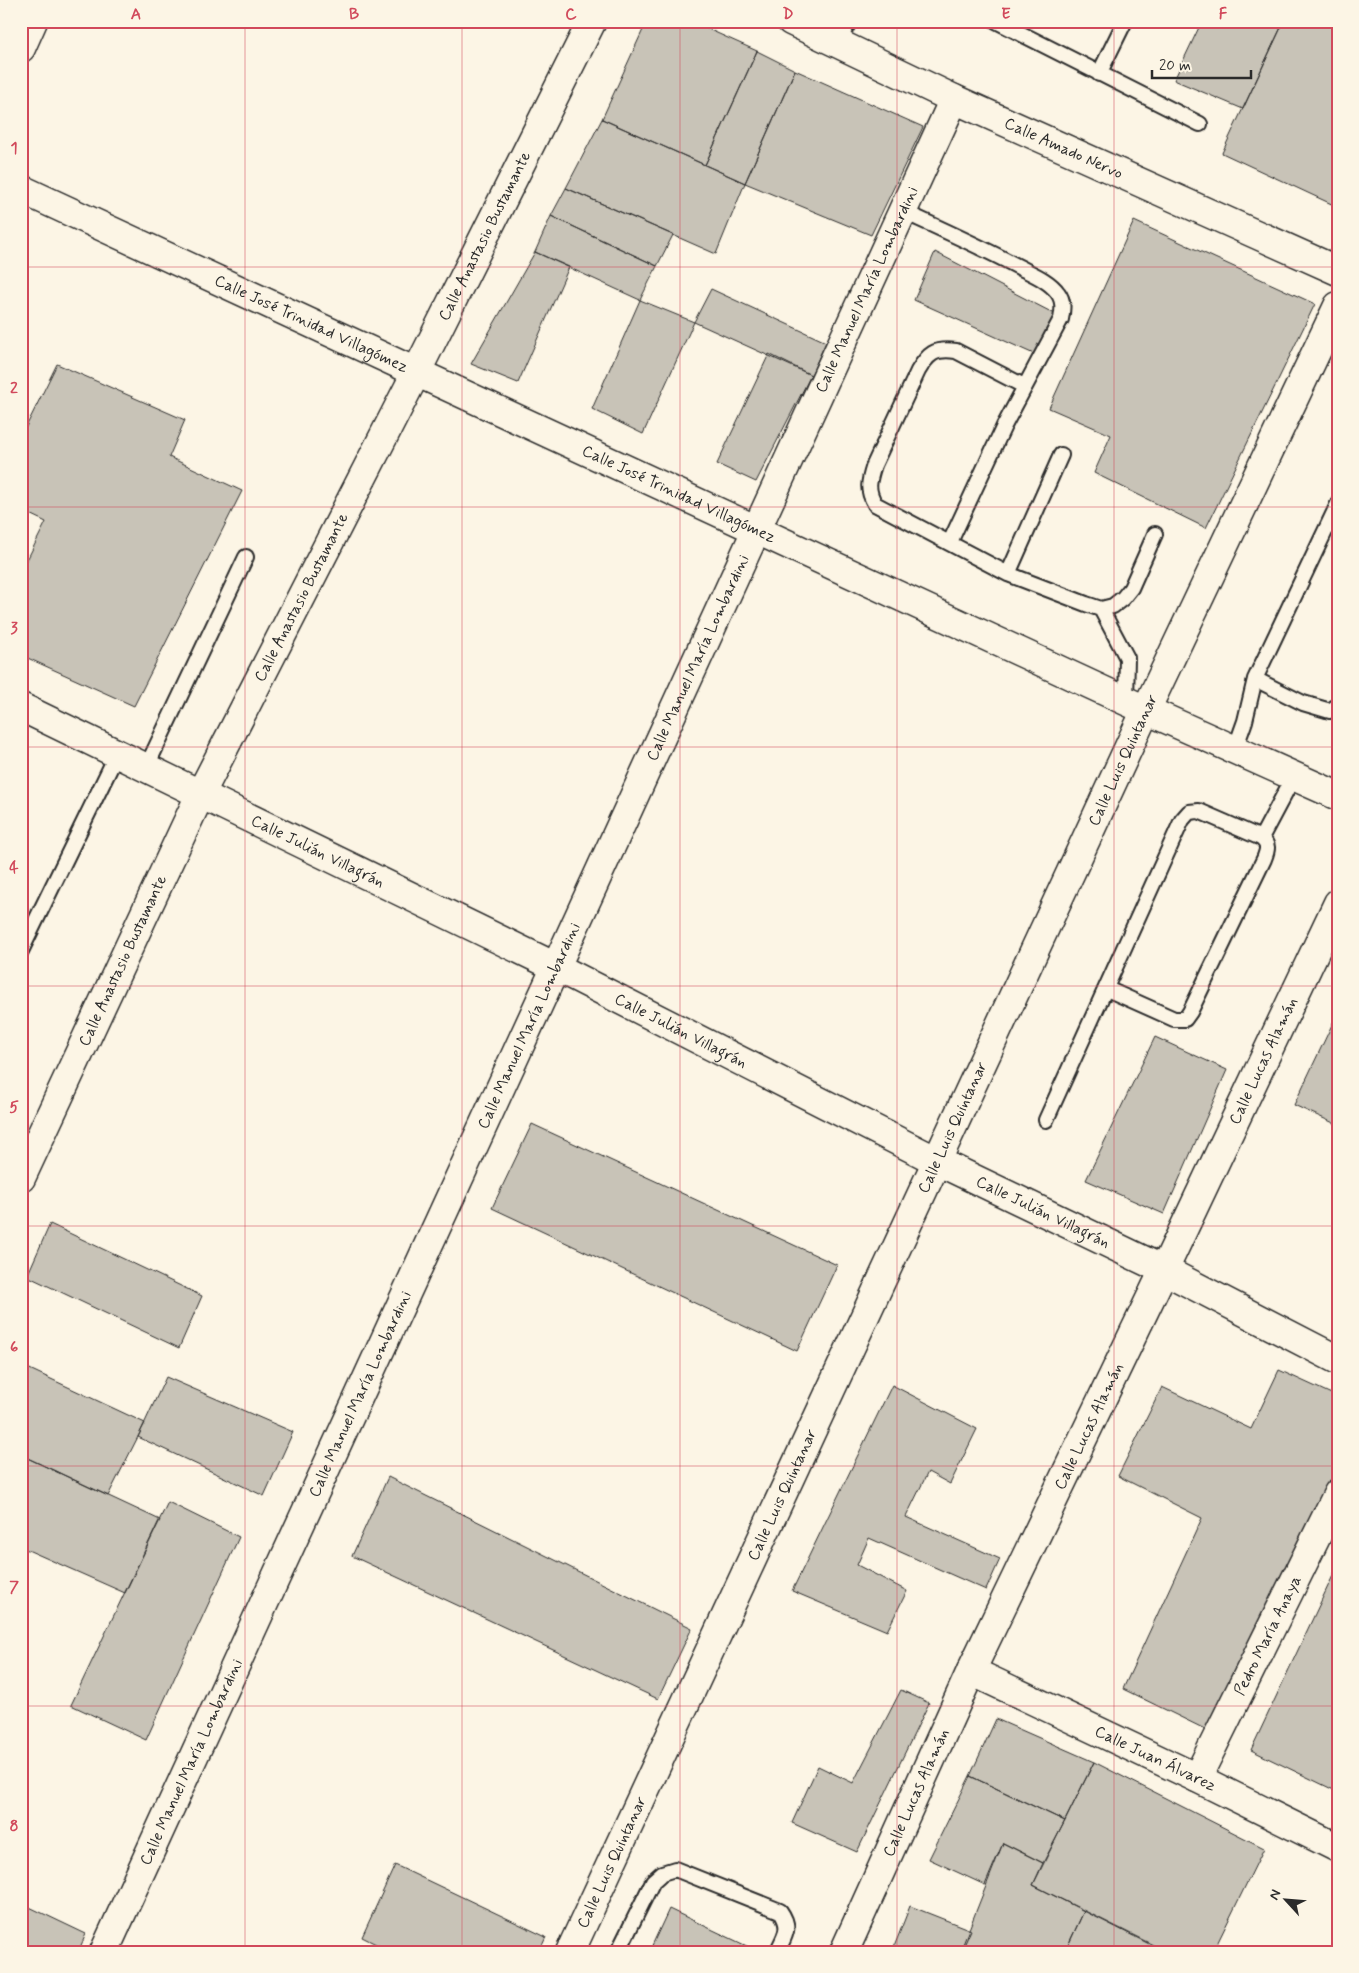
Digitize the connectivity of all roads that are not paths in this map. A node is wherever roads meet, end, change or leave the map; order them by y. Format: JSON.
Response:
{"nodes":[{"id":1,"x":34,"y":21,"type":"edge"},
{"id":2,"x":592,"y":21,"type":"edge"},
{"id":3,"x":791,"y":21,"type":"edge"},
{"id":4,"x":996,"y":21,"type":"edge"},
{"id":5,"x":1125,"y":21,"type":"edge"},
{"id":6,"x":843,"y":32,"type":"edge"},
{"id":7,"x":21,"y":48,"type":"edge"},
{"id":8,"x":1099,"y":74,"type":"junction"},
{"id":9,"x":954,"y":99,"type":"junction"},
{"id":10,"x":1200,"y":124,"type":"dead end"},
{"id":11,"x":21,"y":189,"type":"edge"},
{"id":12,"x":902,"y":211,"type":"junction"},
{"id":13,"x":1338,"y":271,"type":"edge"},
{"id":14,"x":1338,"y":306,"type":"edge"},
{"id":15,"x":417,"y":371,"type":"junction"},
{"id":16,"x":1024,"y":386,"type":"junction"},
{"id":17,"x":1061,"y":455,"type":"dead end"},
{"id":18,"x":1338,"y":504,"type":"edge"},
{"id":19,"x":756,"y":529,"type":"junction"},
{"id":20,"x":1155,"y":534,"type":"dead end"},
{"id":21,"x":950,"y":542,"type":"junction"},
{"id":22,"x":246,"y":557,"type":"dead end"},
{"id":23,"x":1008,"y":574,"type":"junction"},
{"id":24,"x":1102,"y":609,"type":"junction"},
{"id":25,"x":1255,"y":679,"type":"junction"},
{"id":26,"x":1136,"y":705,"type":"junction"},
{"id":27,"x":1338,"y":705,"type":"edge"},
{"id":28,"x":21,"y":707,"type":"edge"},
{"id":29,"x":1234,"y":749,"type":"junction"},
{"id":30,"x":116,"y":754,"type":"junction"},
{"id":31,"x":146,"y":768,"type":"junction"},
{"id":32,"x":1294,"y":776,"type":"junction"},
{"id":33,"x":200,"y":795,"type":"junction"},
{"id":34,"x":1338,"y":796,"type":"edge"},
{"id":35,"x":1261,"y":838,"type":"junction"},
{"id":36,"x":1338,"y":903,"type":"edge"},
{"id":37,"x":21,"y":952,"type":"edge"},
{"id":38,"x":556,"y":967,"type":"junction"},
{"id":39,"x":1106,"y":989,"type":"junction"},
{"id":40,"x":1046,"y":1120,"type":"dead end"},
{"id":41,"x":936,"y":1161,"type":"junction"},
{"id":42,"x":21,"y":1178,"type":"edge"},
{"id":43,"x":1164,"y":1270,"type":"junction"},
{"id":44,"x":1338,"y":1360,"type":"edge"},
{"id":45,"x":1338,"y":1493,"type":"edge"},
{"id":46,"x":971,"y":1671,"type":"junction"},
{"id":47,"x":1197,"y":1778,"type":"junction"},
{"id":48,"x":1338,"y":1848,"type":"edge"},
{"id":49,"x":104,"y":1952,"type":"edge"},
{"id":50,"x":570,"y":1952,"type":"edge"},
{"id":51,"x":618,"y":1952,"type":"edge"},
{"id":52,"x":777,"y":1952,"type":"edge"},
{"id":53,"x":844,"y":1952,"type":"edge"}],
"edges":[{"from":1,"to":7,"type":"street"},
{"from":2,"to":15,"type":"street","name":"Calle Anastasio Bustamante"},
{"from":3,"to":6,"type":"street","name":"Calle Amado Nervo"},
{"from":4,"to":8,"type":"lane"},
{"from":5,"to":8,"type":"lane"},
{"from":6,"to":9,"type":"street","name":"Calle Amado Nervo"},
{"from":8,"to":10,"type":"lane"},
{"from":9,"to":12,"type":"street","name":"Calle Manuel María Lombardini"},
{"from":9,"to":13,"type":"street","name":"Calle Amado Nervo"},
{"from":11,"to":15,"type":"street","name":"Calle José Trinidad Villagómez"},
{"from":12,"to":16,"type":"lane"},
{"from":12,"to":19,"type":"street","name":"Calle Manuel María Lombardini"},
{"from":14,"to":26,"type":"street","name":"Calle Luis Quintanar"},
{"from":15,"to":19,"type":"street","name":"Calle José Trinidad Villagómez"},
{"from":15,"to":33,"type":"street","name":"Calle Anastasio Bustamante"},
{"from":16,"to":21,"type":"lane"},
{"from":16,"to":21,"type":"lane"},
{"from":17,"to":23,"type":"lane"},
{"from":18,"to":25,"type":"lane"},
{"from":19,"to":26,"type":"street","name":"Calle José Trinidad Villagómez"},
{"from":19,"to":38,"type":"street","name":"Calle Manuel María Lombardini"},
{"from":20,"to":24,"type":"lane"},
{"from":21,"to":23,"type":"lane"},
{"from":22,"to":31,"type":"lane"},
{"from":23,"to":24,"type":"lane"},
{"from":24,"to":26,"type":"lane"},
{"from":25,"to":27,"type":"lane"},
{"from":25,"to":29,"type":"lane"},
{"from":26,"to":29,"type":"street","name":"Calle José Trinidad Villagómez"},
{"from":26,"to":41,"type":"street","name":"Calle Luis Quintanar"},
{"from":28,"to":30,"type":"street","name":"Calle Julián Villagrán"},
{"from":29,"to":32,"type":"street","name":"Calle José Trinidad Villagómez"},
{"from":30,"to":31,"type":"street","name":"Calle Julián Villagrán"},
{"from":30,"to":37,"type":"lane"},
{"from":31,"to":33,"type":"street","name":"Calle Julián Villagrán"},
{"from":32,"to":34,"type":"street","name":"Calle José Trinidad Villagómez"},
{"from":32,"to":35,"type":"lane"},
{"from":33,"to":38,"type":"street","name":"Calle Julián Villagrán"},
{"from":33,"to":42,"type":"street","name":"Calle Anastasio Bustamante"},
{"from":35,"to":39,"type":"lane"},
{"from":35,"to":39,"type":"lane"},
{"from":36,"to":43,"type":"street","name":"Calle Lucas Alamán"},
{"from":38,"to":41,"type":"street","name":"Calle Julián Villagrán"},
{"from":38,"to":49,"type":"street","name":"Calle Manuel María Lombardini"},
{"from":39,"to":40,"type":"lane"},
{"from":41,"to":43,"type":"street","name":"Calle Julián Villagrán"},
{"from":41,"to":50,"type":"street","name":"Calle Luis Quintanar"},
{"from":43,"to":44,"type":"street","name":"Calle Julián Villagrán"},
{"from":43,"to":46,"type":"street","name":"Calle Lucas Alamán"},
{"from":45,"to":47,"type":"street","name":"Pedro María Anaya"},
{"from":46,"to":47,"type":"street","name":"Calle Juan Álvarez"},
{"from":46,"to":53,"type":"street","name":"Calle Lucas Alamán"},
{"from":47,"to":48,"type":"street","name":"Calle Juan Álvarez"},
{"from":51,"to":52,"type":"lane"}]}
